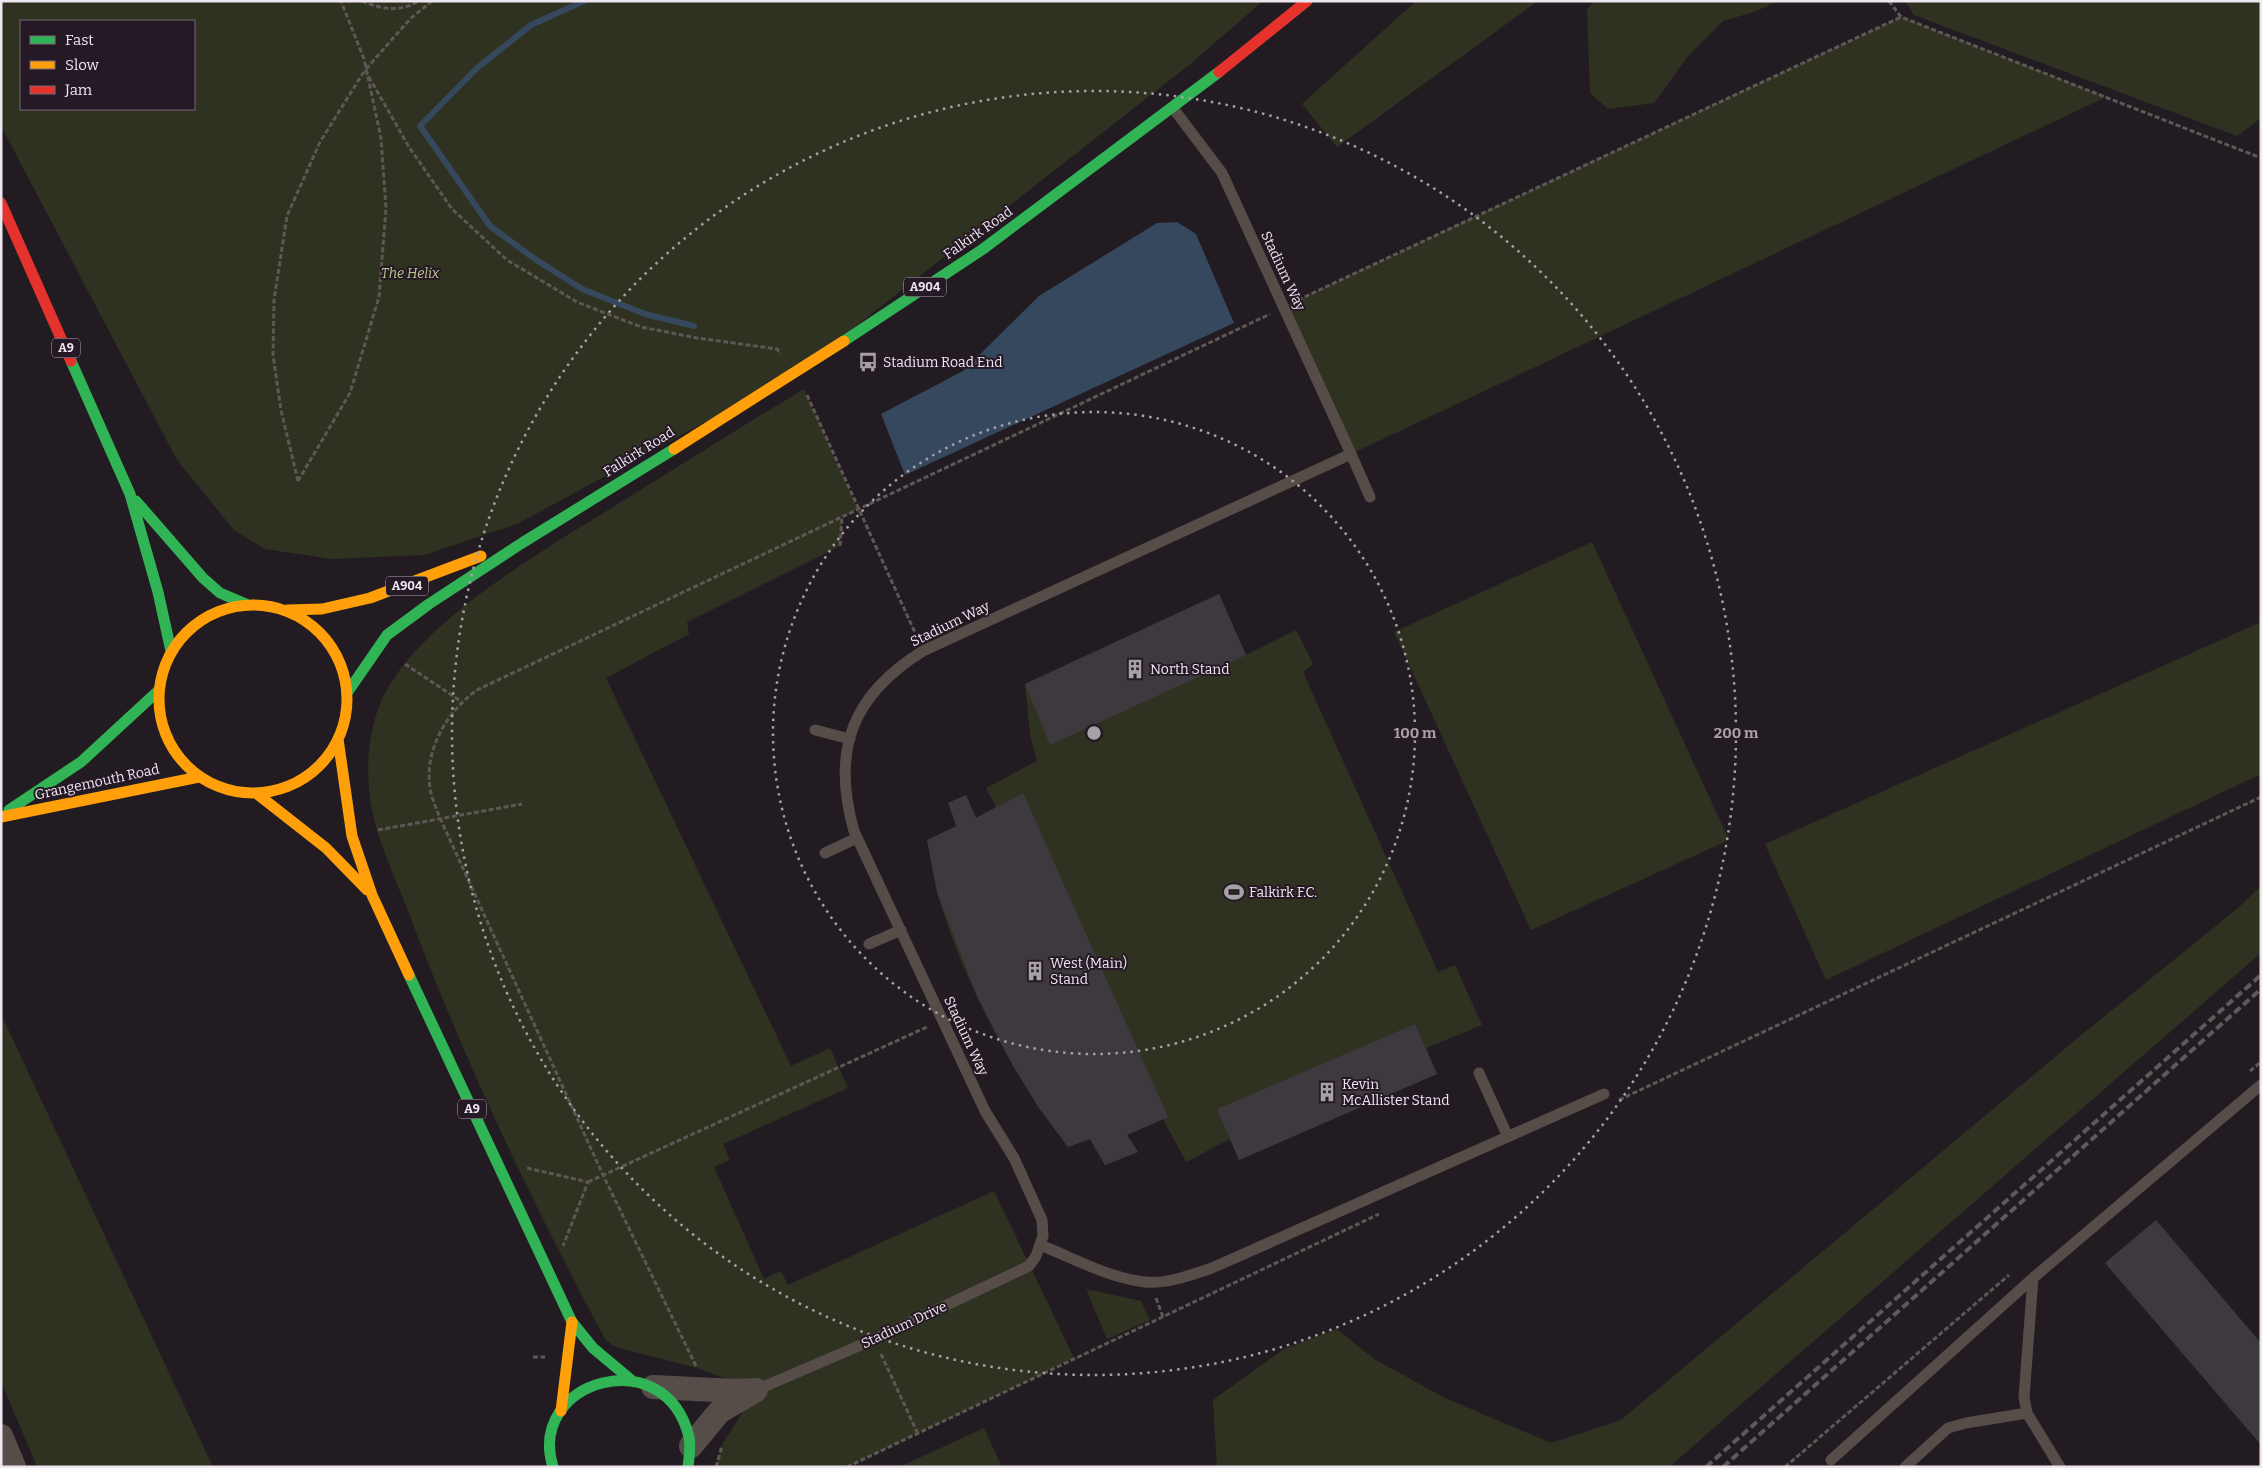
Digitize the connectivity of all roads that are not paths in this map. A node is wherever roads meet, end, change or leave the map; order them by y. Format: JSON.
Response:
{"nodes":[{"id":1,"x":1307,"y":1,"type":"edge"},
{"id":2,"x":1174,"y":108,"type":"junction"},
{"id":3,"x":1,"y":203,"type":"edge"},
{"id":4,"x":1351,"y":454,"type":"junction"},
{"id":5,"x":130,"y":494,"type":"junction"},
{"id":6,"x":1370,"y":497,"type":"dead end"},
{"id":7,"x":522,"y":543,"type":"junction"},
{"id":8,"x":246,"y":604,"type":"junction"},
{"id":9,"x":287,"y":610,"type":"junction"},
{"id":10,"x":171,"y":651,"type":"junction"},
{"id":11,"x":158,"y":692,"type":"junction"},
{"id":12,"x":347,"y":693,"type":"junction"},
{"id":13,"x":816,"y":730,"type":"dead end"},
{"id":14,"x":338,"y":739,"type":"junction"},
{"id":15,"x":850,"y":739,"type":"junction"},
{"id":16,"x":199,"y":777,"type":"junction"},
{"id":17,"x":256,"y":793,"type":"junction"},
{"id":18,"x":1,"y":816,"type":"edge"},
{"id":19,"x":857,"y":838,"type":"junction"},
{"id":20,"x":825,"y":853,"type":"dead end"},
{"id":21,"x":372,"y":895,"type":"junction"},
{"id":22,"x":901,"y":930,"type":"junction"},
{"id":23,"x":869,"y":944,"type":"dead end"},
{"id":24,"x":1479,"y":1073,"type":"dead end"},
{"id":25,"x":2261,"y":1085,"type":"edge"},
{"id":26,"x":1604,"y":1094,"type":"dead end"},
{"id":27,"x":1508,"y":1137,"type":"junction"},
{"id":28,"x":1040,"y":1245,"type":"junction"},
{"id":29,"x":2033,"y":1278,"type":"junction"},
{"id":30,"x":572,"y":1322,"type":"junction"},
{"id":31,"x":630,"y":1379,"type":"junction"},
{"id":32,"x":653,"y":1387,"type":"junction"},
{"id":33,"x":756,"y":1390,"type":"junction"},
{"id":34,"x":561,"y":1411,"type":"junction"},
{"id":35,"x":2027,"y":1413,"type":"junction"},
{"id":36,"x":1,"y":1436,"type":"edge"},
{"id":37,"x":550,"y":1439,"type":"junction"},
{"id":38,"x":690,"y":1456,"type":"edge"},
{"id":39,"x":1831,"y":1460,"type":"dead end"},
{"id":40,"x":14,"y":1467,"type":"edge"},
{"id":41,"x":536,"y":1467,"type":"edge"},
{"id":42,"x":553,"y":1467,"type":"edge"},
{"id":43,"x":1906,"y":1467,"type":"edge"},
{"id":44,"x":2060,"y":1467,"type":"edge"}],
"edges":[{"from":1,"to":2,"type":"main road","name":"Falkirk Road","number":"A904"},
{"from":2,"to":4,"type":"lane","name":"Stadium Way"},
{"from":2,"to":7,"type":"main road","name":"Falkirk Road","number":"A904"},
{"from":3,"to":5,"type":"main road","number":"A9"},
{"from":4,"to":6,"type":"lane","name":"Stadium Way"},
{"from":4,"to":15,"type":"lane","name":"Stadium Way"},
{"from":5,"to":8,"type":"main road","number":"A9"},
{"from":5,"to":10,"type":"main road","number":"A9"},
{"from":7,"to":9,"type":"main road","name":"Falkirk Road","number":"A904"},
{"from":7,"to":12,"type":"main road","name":"Falkirk Road","number":"A904"},
{"from":8,"to":9,"type":"main road"},
{"from":8,"to":10,"type":"main road"},
{"from":9,"to":12,"type":"main road"},
{"from":10,"to":11,"type":"main road"},
{"from":11,"to":16,"type":"main road"},
{"from":11,"to":18,"type":"main road","name":"Grangemouth Road"},
{"from":12,"to":14,"type":"main road"},
{"from":13,"to":15,"type":"lane"},
{"from":14,"to":17,"type":"main road"},
{"from":14,"to":21,"type":"main road","number":"A9"},
{"from":15,"to":19,"type":"lane","name":"Stadium Way"},
{"from":16,"to":17,"type":"main road"},
{"from":16,"to":18,"type":"main road","name":"Grangemouth Road"},
{"from":17,"to":21,"type":"main road","number":"A9"},
{"from":19,"to":20,"type":"lane"},
{"from":19,"to":22,"type":"lane","name":"Stadium Way"},
{"from":21,"to":30,"type":"main road","number":"A9"},
{"from":22,"to":23,"type":"lane"},
{"from":22,"to":28,"type":"lane","name":"Stadium Way"},
{"from":24,"to":27,"type":"lane"},
{"from":25,"to":29,"type":"lane"},
{"from":26,"to":27,"type":"lane"},
{"from":27,"to":28,"type":"lane"},
{"from":28,"to":33,"type":"lane","name":"Stadium Drive"},
{"from":29,"to":35,"type":"lane"},
{"from":29,"to":39,"type":"lane"},
{"from":30,"to":31,"type":"main road","number":"A9"},
{"from":30,"to":34,"type":"main road","number":"A9"},
{"from":31,"to":32,"type":"main road"},
{"from":31,"to":34,"type":"main road"},
{"from":32,"to":33,"type":"street","name":"Stadium Drive"},
{"from":32,"to":38,"type":"main road"},
{"from":33,"to":38,"type":"street","name":"Stadium Drive"},
{"from":34,"to":37,"type":"main road"},
{"from":35,"to":43,"type":"lane"},
{"from":35,"to":44,"type":"lane"},
{"from":36,"to":40,"type":"street"},
{"from":37,"to":41,"type":"street"},
{"from":37,"to":42,"type":"main road"}]}
